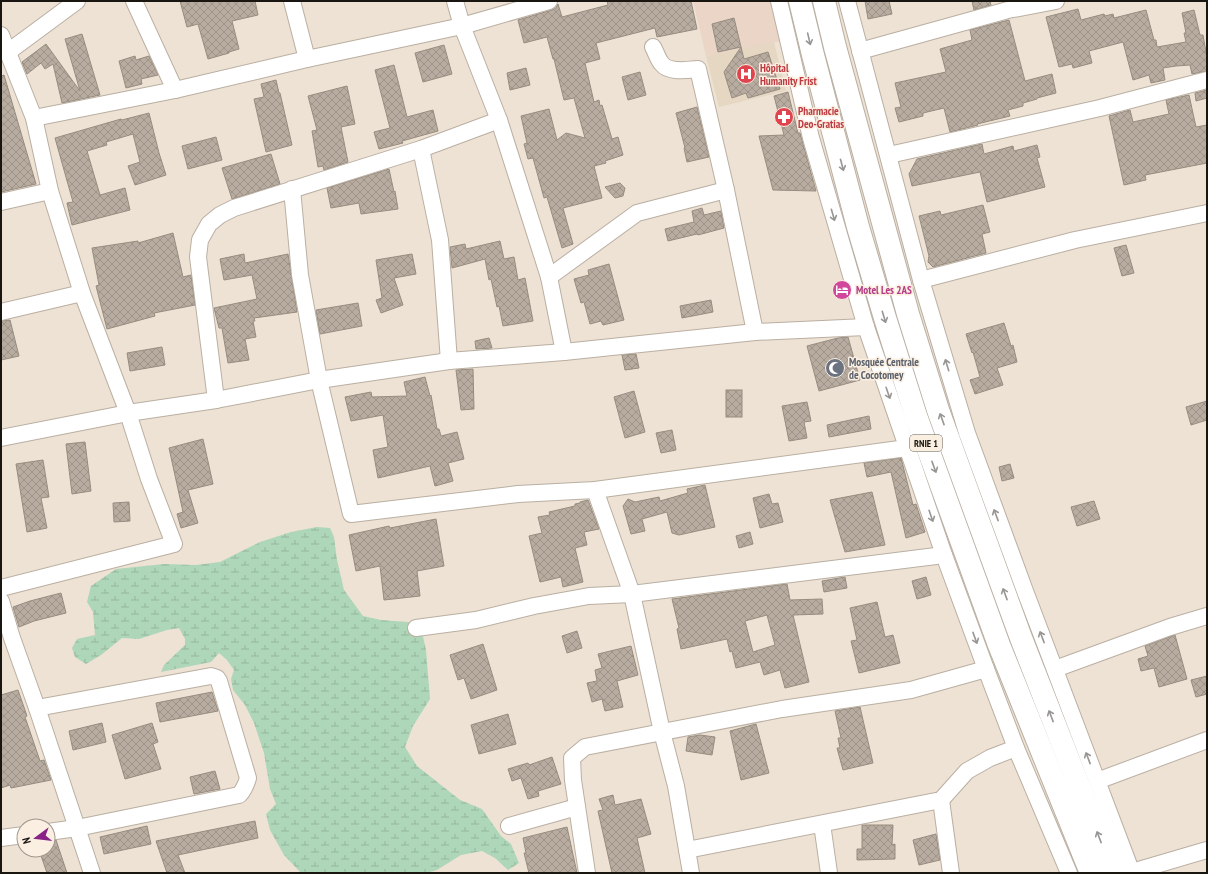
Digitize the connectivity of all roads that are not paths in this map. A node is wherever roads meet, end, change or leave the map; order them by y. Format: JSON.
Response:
{"nodes":[{"id":1,"x":77,"y":1,"type":"edge"},
{"id":2,"x":134,"y":1,"type":"edge"},
{"id":3,"x":292,"y":1,"type":"edge"},
{"id":4,"x":454,"y":1,"type":"edge"},
{"id":5,"x":549,"y":1,"type":"edge"},
{"id":6,"x":779,"y":1,"type":"edge"},
{"id":7,"x":800,"y":1,"type":"edge"},
{"id":8,"x":824,"y":1,"type":"edge"},
{"id":9,"x":847,"y":1,"type":"edge"},
{"id":10,"x":1056,"y":1,"type":"edge"},
{"id":11,"x":1007,"y":6,"type":"edge"},
{"id":12,"x":462,"y":26,"type":"junction"},
{"id":13,"x":1,"y":35,"type":"edge"},
{"id":14,"x":653,"y":47,"type":"dead end"},
{"id":15,"x":860,"y":51,"type":"junction"},
{"id":16,"x":8,"y":52,"type":"junction"},
{"id":17,"x":307,"y":59,"type":"junction"},
{"id":18,"x":1207,"y":80,"type":"edge"},
{"id":19,"x":175,"y":90,"type":"junction"},
{"id":20,"x":34,"y":118,"type":"junction"},
{"id":21,"x":499,"y":120,"type":"junction"},
{"id":22,"x":422,"y":149,"type":"junction"},
{"id":23,"x":889,"y":155,"type":"junction"},
{"id":24,"x":292,"y":189,"type":"junction"},
{"id":25,"x":726,"y":190,"type":"junction"},
{"id":26,"x":50,"y":191,"type":"junction"},
{"id":27,"x":1,"y":202,"type":"edge"},
{"id":28,"x":1207,"y":214,"type":"edge"},
{"id":29,"x":549,"y":277,"type":"junction"},
{"id":30,"x":921,"y":280,"type":"junction"},
{"id":31,"x":82,"y":292,"type":"junction"},
{"id":32,"x":1,"y":312,"type":"edge"},
{"id":33,"x":866,"y":326,"type":"junction"},
{"id":34,"x":755,"y":332,"type":"junction"},
{"id":35,"x":564,"y":352,"type":"junction"},
{"id":36,"x":448,"y":361,"type":"junction"},
{"id":37,"x":318,"y":380,"type":"junction"},
{"id":38,"x":216,"y":400,"type":"junction"},
{"id":39,"x":128,"y":413,"type":"junction"},
{"id":40,"x":1,"y":438,"type":"edge"},
{"id":41,"x":907,"y":448,"type":"junction"},
{"id":42,"x":595,"y":490,"type":"junction"},
{"id":43,"x":944,"y":555,"type":"junction"},
{"id":44,"x":1,"y":588,"type":"edge"},
{"id":45,"x":632,"y":594,"type":"junction"},
{"id":46,"x":1,"y":601,"type":"edge"},
{"id":47,"x":1207,"y":616,"type":"edge"},
{"id":48,"x":416,"y":628,"type":"dead end"},
{"id":49,"x":986,"y":669,"type":"junction"},
{"id":50,"x":1054,"y":669,"type":"junction"},
{"id":51,"x":37,"y":708,"type":"junction"},
{"id":52,"x":662,"y":732,"type":"junction"},
{"id":53,"x":1207,"y":740,"type":"edge"},
{"id":54,"x":1016,"y":748,"type":"junction"},
{"id":55,"x":1097,"y":781,"type":"junction"},
{"id":56,"x":941,"y":800,"type":"junction"},
{"id":57,"x":577,"y":807,"type":"junction"},
{"id":58,"x":822,"y":824,"type":"junction"},
{"id":59,"x":509,"y":826,"type":"dead end"},
{"id":60,"x":77,"y":828,"type":"junction"},
{"id":61,"x":56,"y":831,"type":"edge"},
{"id":62,"x":16,"y":836,"type":"edge"},
{"id":63,"x":1,"y":838,"type":"edge"},
{"id":64,"x":687,"y":850,"type":"junction"},
{"id":65,"x":1207,"y":850,"type":"edge"},
{"id":66,"x":92,"y":873,"type":"edge"},
{"id":67,"x":587,"y":873,"type":"edge"},
{"id":68,"x":691,"y":873,"type":"edge"},
{"id":69,"x":829,"y":873,"type":"edge"},
{"id":70,"x":951,"y":873,"type":"edge"},
{"id":71,"x":1069,"y":873,"type":"edge"},
{"id":72,"x":1090,"y":873,"type":"edge"},
{"id":73,"x":1126,"y":873,"type":"edge"}],
"edges":[{"from":1,"to":16,"type":"street"},
{"from":2,"to":19,"type":"street"},
{"from":3,"to":17,"type":"street"},
{"from":4,"to":12,"type":"street"},
{"from":5,"to":12,"type":"street"},
{"from":6,"to":33,"type":"street","one_way":true},
{"from":7,"to":72,"type":"highway","number":"RNIE 1","one_way":true},
{"from":73,"to":8,"type":"highway","number":"RNIE 1","one_way":true},
{"from":9,"to":15,"type":"street"},
{"from":10,"to":11,"type":"street"},
{"from":11,"to":15,"type":"street"},
{"from":12,"to":17,"type":"street"},
{"from":12,"to":21,"type":"street"},
{"from":13,"to":16,"type":"street"},
{"from":14,"to":25,"type":"street"},
{"from":15,"to":23,"type":"street"},
{"from":16,"to":20,"type":"street"},
{"from":17,"to":19,"type":"street"},
{"from":18,"to":23,"type":"street"},
{"from":19,"to":20,"type":"street"},
{"from":20,"to":26,"type":"street"},
{"from":21,"to":22,"type":"street"},
{"from":21,"to":29,"type":"street"},
{"from":22,"to":24,"type":"street"},
{"from":22,"to":36,"type":"street"},
{"from":23,"to":30,"type":"street"},
{"from":24,"to":37,"type":"street"},
{"from":24,"to":38,"type":"street"},
{"from":25,"to":29,"type":"street"},
{"from":25,"to":34,"type":"street"},
{"from":26,"to":27,"type":"street"},
{"from":26,"to":31,"type":"street"},
{"from":28,"to":30,"type":"street"},
{"from":29,"to":35,"type":"street"},
{"from":50,"to":30,"type":"street","one_way":true},
{"from":31,"to":32,"type":"street"},
{"from":31,"to":39,"type":"street"},
{"from":33,"to":34,"type":"street"},
{"from":33,"to":41,"type":"street","one_way":true},
{"from":34,"to":35,"type":"street"},
{"from":35,"to":36,"type":"street"},
{"from":36,"to":37,"type":"street"},
{"from":37,"to":38,"type":"street"},
{"from":37,"to":42,"type":"street"},
{"from":38,"to":39,"type":"street"},
{"from":39,"to":40,"type":"street"},
{"from":39,"to":44,"type":"street"},
{"from":41,"to":42,"type":"street"},
{"from":41,"to":43,"type":"street","one_way":true},
{"from":42,"to":45,"type":"street"},
{"from":43,"to":45,"type":"street"},
{"from":43,"to":49,"type":"street","one_way":true},
{"from":45,"to":48,"type":"street"},
{"from":45,"to":52,"type":"street"},
{"from":46,"to":51,"type":"street"},
{"from":47,"to":50,"type":"street"},
{"from":49,"to":52,"type":"street"},
{"from":49,"to":54,"type":"street"},
{"from":55,"to":50,"type":"street","one_way":true},
{"from":51,"to":60,"type":"street"},
{"from":51,"to":60,"type":"street"},
{"from":52,"to":57,"type":"street"},
{"from":52,"to":64,"type":"street"},
{"from":53,"to":55,"type":"street"},
{"from":54,"to":56,"type":"street"},
{"from":54,"to":71,"type":"street"},
{"from":55,"to":73,"type":"street"},
{"from":56,"to":58,"type":"street"},
{"from":56,"to":70,"type":"street"},
{"from":57,"to":59,"type":"street"},
{"from":57,"to":67,"type":"street"},
{"from":58,"to":64,"type":"street"},
{"from":58,"to":69,"type":"street"},
{"from":60,"to":61,"type":"street"},
{"from":60,"to":66,"type":"street"},
{"from":62,"to":63,"type":"street"},
{"from":64,"to":68,"type":"street"},
{"from":65,"to":73,"type":"street"}]}
